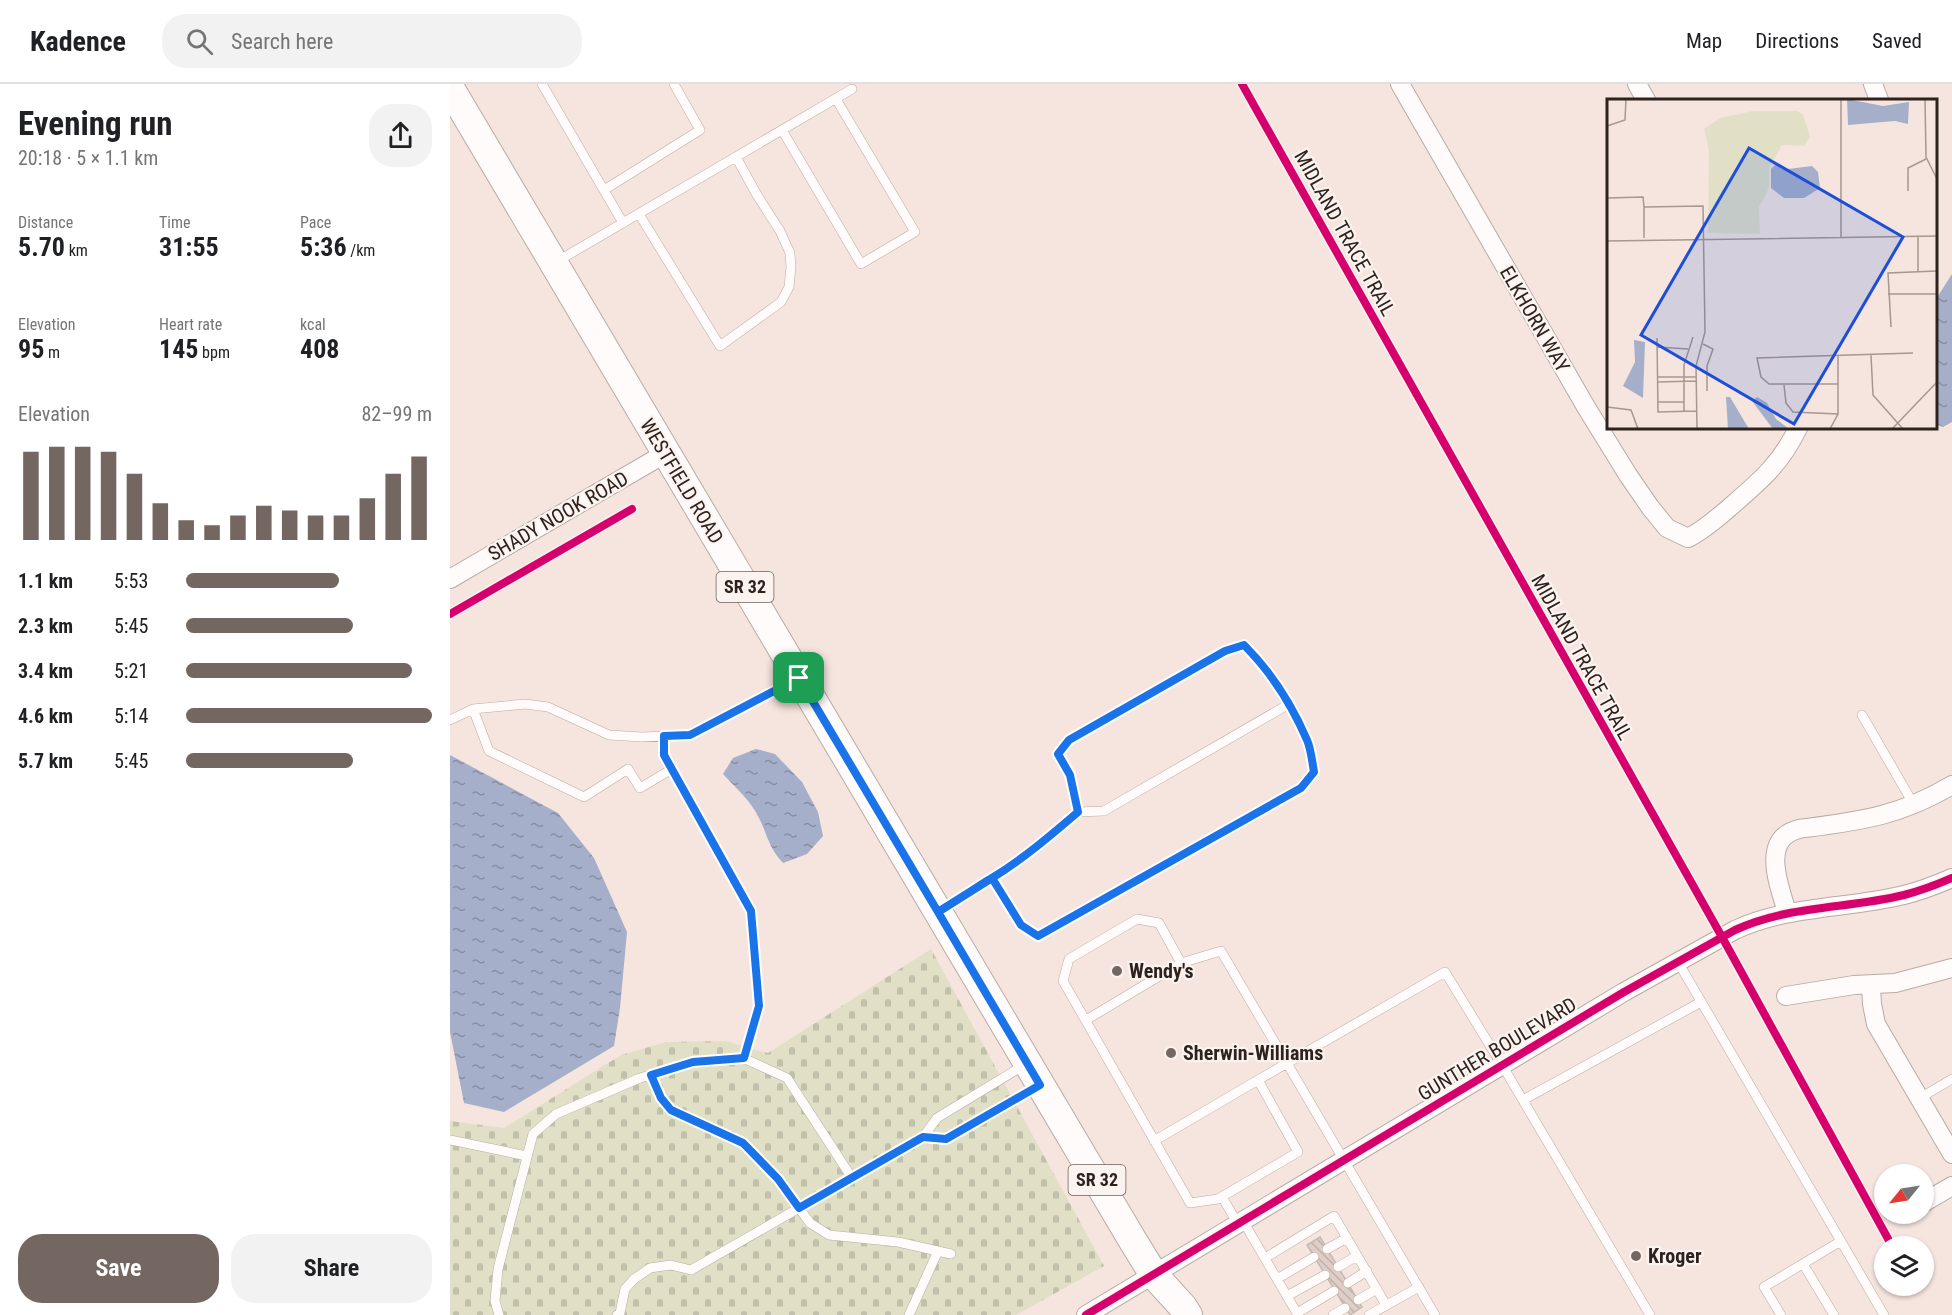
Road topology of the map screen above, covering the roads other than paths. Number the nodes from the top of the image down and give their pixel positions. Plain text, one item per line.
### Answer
1 (542, 84) edge
2 (674, 84) edge
3 (1400, 84) edge
4 (1636, 84) edge
5 (1873, 84) edge
6 (450, 88) edge
7 (852, 89) dead end
8 (836, 99) junction
9 (1645, 99) edge
10 (1879, 99) edge
11 (782, 130) junction
12 (736, 157) junction
13 (604, 190) junction
14 (639, 214) junction
15 (623, 223) junction
16 (554, 263) junction
17 (1798, 429) edge
18 (666, 453) junction
19 (450, 579) edge
20 (799, 678) junction
21 (1289, 704) junction
22 (473, 709) junction
23 (1862, 715) dead end
24 (450, 720) edge
25 (664, 736) junction
26 (672, 768) junction
27 (1952, 785) edge
28 (1914, 805) junction
29 (1078, 812) junction
30 (992, 878) junction
31 (1952, 878) edge
32 (938, 912) junction
33 (1787, 912) junction
34 (1678, 962) junction
35 (1181, 963) junction
36 (1952, 968) edge
37 (1871, 986) junction
38 (1786, 996) dead end
39 (1701, 1002) junction
40 (1086, 1020) junction
41 (744, 1058) junction
42 (1287, 1064) junction
43 (1502, 1065) junction
44 (1034, 1074) junction
45 (651, 1075) junction
46 (1952, 1079) edge
47 (1258, 1080) junction
48 (1920, 1098) junction
49 (1523, 1100) junction
50 (923, 1137) junction
51 (450, 1140) edge
52 (1154, 1141) junction
53 (1952, 1154) edge
54 (527, 1156) junction
55 (1344, 1160) junction
56 (852, 1178) junction
57 (1952, 1186) edge
58 (1222, 1197) junction
59 (1934, 1197) edge
60 (799, 1208) junction
61 (1240, 1223) junction
62 (1347, 1238) junction
63 (1841, 1241) junction
64 (1327, 1249) dead end
65 (939, 1251) junction
66 (951, 1254) dead end
67 (1357, 1256) junction
68 (1314, 1257) dead end
69 (1265, 1258) junction
70 (1803, 1264) junction
71 (1338, 1267) dead end
72 (1367, 1271) junction
73 (1154, 1275) junction
74 (1324, 1275) dead end
75 (1277, 1279) junction
76 (1348, 1283) dead end
77 (1419, 1287) junction
78 (1377, 1289) junction
79 (1334, 1291) dead end
80 (1287, 1296) junction
81 (1358, 1300) dead end
82 (1386, 1305) junction
83 (1345, 1308) dead end
84 (1298, 1314) edge
85 (499, 1315) edge
86 (616, 1315) edge
87 (909, 1315) edge
88 (1086, 1315) edge
89 (1163, 1315) edge
90 (1188, 1315) edge
91 (1334, 1315) edge
92 (1369, 1315) edge
93 (1435, 1315) edge
94 (1650, 1315) edge
95 (1781, 1315) edge
96 (1834, 1315) edge
97 (1884, 1315) edge

1 - 13 lane
2 - 13 lane
3 - 17 street, ELKHORN WAY
4 - 9 street
5 - 10 street
6 - 16 main road, WESTFIELD ROAD / SR 32
7 - 8 lane
8 - 11 lane
8 - 11 lane
11 - 12 lane
12 - 14 lane
12 - 14 lane
13 - 15 lane
14 - 15 lane
15 - 16 lane
16 - 18 main road, WESTFIELD ROAD / SR 32
18 - 19 street, SHADY NOOK ROAD
18 - 20 main road, WESTFIELD ROAD / SR 32
20 - 25 lane
20 - 32 main road, WESTFIELD ROAD / SR 32
21 - 29 lane
21 - 29 lane
21 - 30 lane
22 - 24 lane
22 - 25 lane
22 - 26 lane
23 - 28 lane
25 - 26 lane
26 - 41 lane
27 - 28 street
28 - 33 street
29 - 30 lane
30 - 32 lane
31 - 33 street, GUNTHER BOULEVARD
32 - 44 main road, WESTFIELD ROAD / SR 32
33 - 34 street, GUNTHER BOULEVARD
34 - 39 lane
34 - 43 street, GUNTHER BOULEVARD
35 - 40 lane
35 - 40 lane
35 - 42 lane
36 - 37 street
37 - 38 street
37 - 48 street
39 - 49 lane
39 - 63 lane
40 - 52 lane
41 - 45 lane
41 - 56 lane
42 - 43 lane
42 - 47 lane
42 - 55 lane
43 - 49 lane
43 - 55 street, GUNTHER BOULEVARD
44 - 50 lane
44 - 50 lane
44 - 73 main road, WESTFIELD ROAD / SR 32
45 - 54 lane
45 - 60 lane
46 - 48 lane
47 - 52 lane
47 - 58 lane
48 - 53 street
49 - 94 lane
50 - 56 lane
51 - 54 lane
52 - 58 lane
54 - 85 lane
55 - 61 street, GUNTHER BOULEVARD
55 - 77 lane
56 - 60 lane
57 - 59 street
58 - 61 lane
60 - 65 lane
60 - 86 lane
61 - 69 lane
61 - 73 street, GUNTHER BOULEVARD
62 - 64 lane
62 - 67 lane
62 - 69 lane
63 - 70 lane
63 - 97 lane
65 - 66 lane
65 - 87 lane
67 - 71 lane
67 - 72 lane
68 - 75 lane
69 - 75 lane
70 - 95 lane
70 - 96 lane
72 - 76 lane
72 - 78 lane
73 - 88 street, GUNTHER BOULEVARD
73 - 89 main road, WESTFIELD ROAD / SR 32
73 - 90 main road, WESTFIELD ROAD / SR 32
74 - 80 lane
75 - 80 lane
77 - 82 lane
77 - 93 lane
78 - 81 lane
78 - 82 lane
79 - 84 lane
80 - 84 lane
82 - 92 lane
83 - 91 lane

